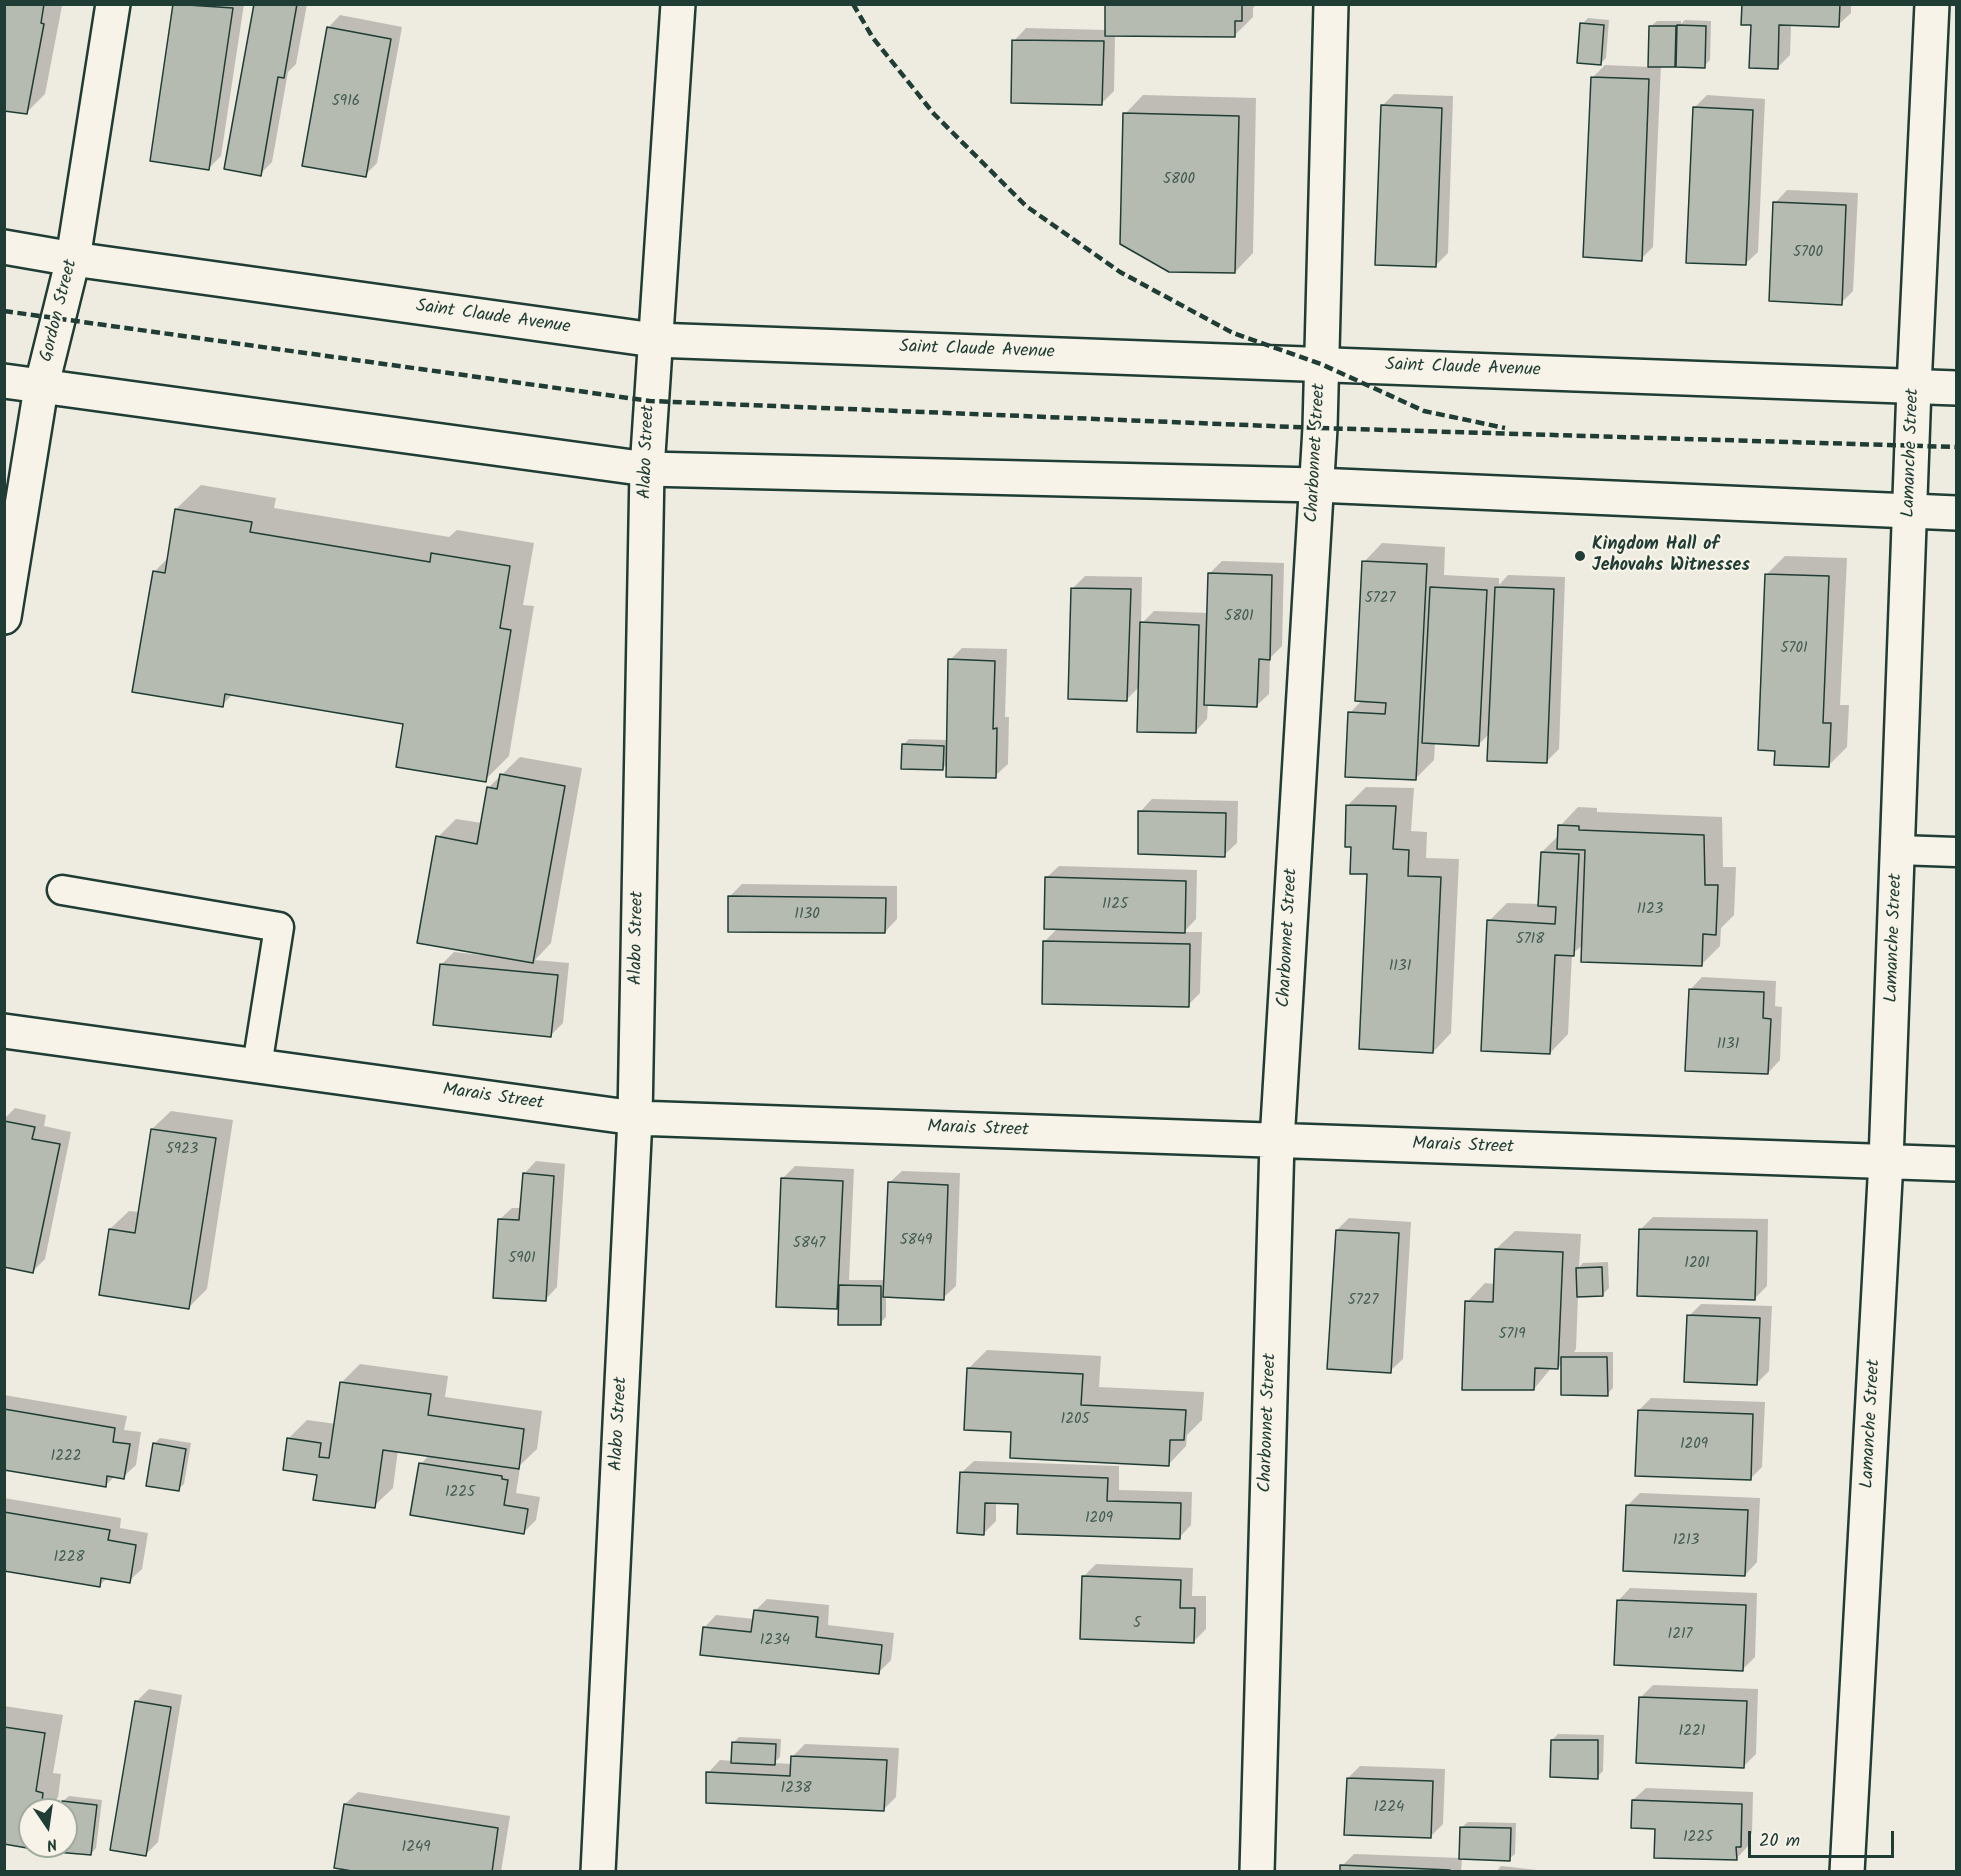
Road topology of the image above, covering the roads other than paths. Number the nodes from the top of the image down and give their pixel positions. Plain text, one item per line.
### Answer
1 (112, 4) edge
2 (678, 4) edge
3 (1331, 4) edge
4 (1932, 4) edge
5 (4, 247) edge
6 (74, 260) junction
7 (654, 340) junction
8 (1321, 363) junction
9 (4, 381) edge
10 (1914, 387) junction
11 (41, 388) junction
12 (1956, 388) edge
13 (646, 469) junction
14 (1316, 485) junction
15 (1910, 512) junction
16 (1956, 513) edge
17 (4, 617) edge
18 (1898, 850) junction
19 (1956, 852) edge
20 (62, 890) dead end
21 (4, 1030) edge
22 (258, 1066) junction
23 (635, 1118) junction
24 (1277, 1141) junction
25 (1886, 1161) junction
26 (1956, 1164) edge
27 (598, 1872) edge
28 (1257, 1872) edge
29 (1847, 1872) edge

1 - 6 street, Gordon Street
2 - 7 street, Alabo Street
3 - 8 street, Charbonnet Street
4 - 10 street, Lamanche Street
5 - 6 street, Saint Claude Avenue
6 - 7 street, Saint Claude Avenue
6 - 11 street, Gordon Street
7 - 8 street, Saint Claude Avenue
7 - 13 street, Alabo Street
8 - 10 street, Saint Claude Avenue
8 - 14 street, Charbonnet Street
9 - 11 street
10 - 12 street, Saint Claude Avenue
10 - 15 street, Lamanche Street
11 - 13 street
11 - 17 street, Gordon Street
13 - 14 street
13 - 23 street, Alabo Street
14 - 15 street
14 - 24 street, Charbonnet Street
15 - 16 street
15 - 18 street, Lamanche Street
18 - 19 lane
18 - 25 street, Lamanche Street
20 - 22 lane
21 - 22 street, Marais Street
22 - 23 street, Marais Street
23 - 24 street, Marais Street
23 - 27 street, Alabo Street
24 - 25 street, Marais Street
24 - 28 street, Charbonnet Street
25 - 26 street, Marais Street
25 - 29 street, Lamanche Street

